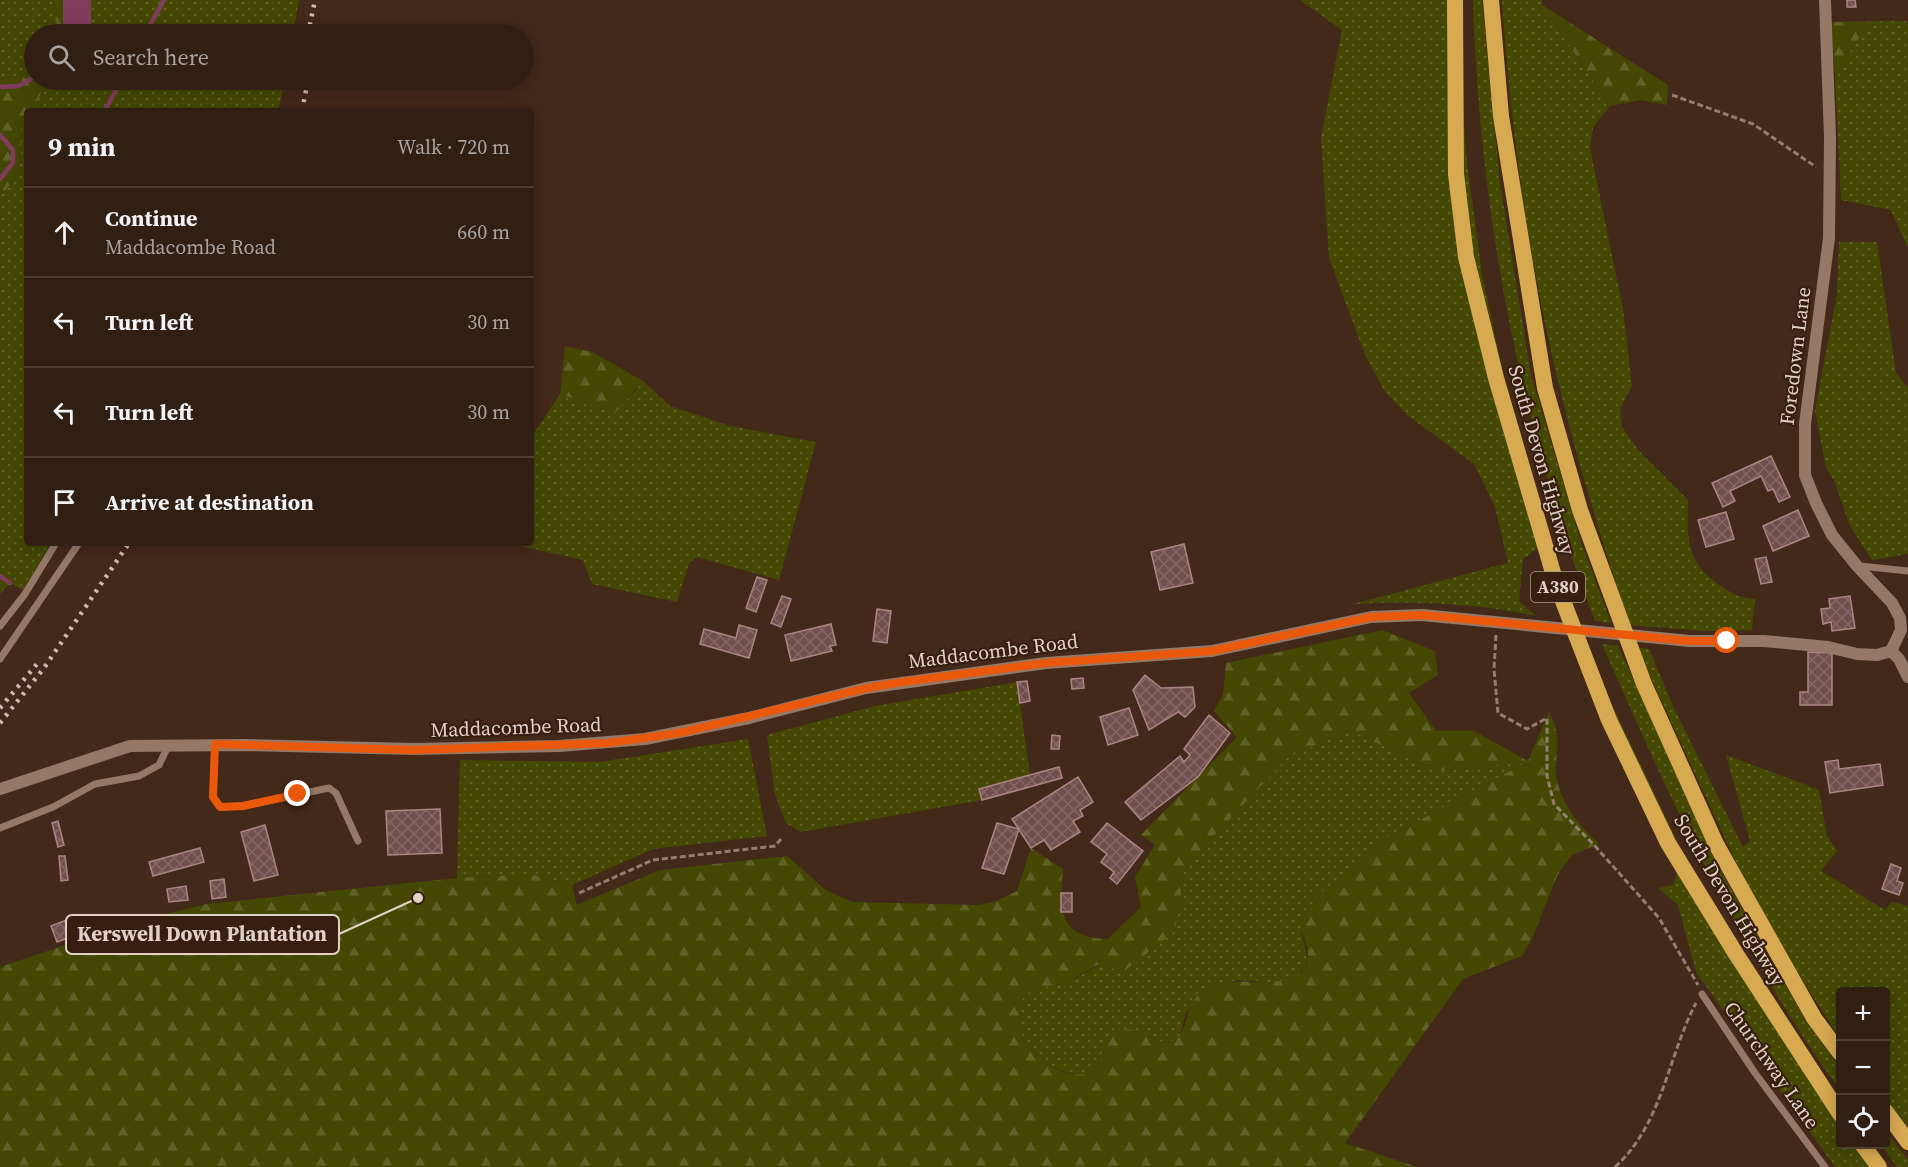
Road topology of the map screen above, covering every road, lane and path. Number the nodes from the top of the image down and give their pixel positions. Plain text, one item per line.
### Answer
1 (1455, 0) edge
2 (1491, 0) edge
3 (1825, 0) edge
4 (1672, 95) dead end
5 (1829, 179) junction
6 (54, 546) edge
7 (78, 546) edge
8 (1857, 566) junction
9 (1908, 571) edge
10 (1497, 622) junction
11 (0, 626) edge
12 (1891, 651) junction
13 (0, 659) edge
14 (1908, 677) edge
15 (169, 744) junction
16 (215, 744) junction
17 (0, 789) edge
18 (0, 828) edge
19 (782, 838) dead end
20 (357, 842) dead end
21 (579, 893) dead end
22 (1702, 994) junction
23 (1836, 1048) edge
24 (1836, 1108) edge
25 (1890, 1117) edge
26 (1908, 1142) edge
27 (1866, 1149) edge
28 (1615, 1167) edge
29 (1825, 1167) edge
30 (1879, 1167) edge

1 - 24 highway, South Devon Highway / A380
2 - 23 highway, South Devon Highway / A380
3 - 5 street, Foredown Lane
4 - 5 path
5 - 8 street, Foredown Lane
6 - 11 lane
7 - 13 lane
8 - 9 lane
8 - 12 street, Foredown Lane
10 - 12 street, Maddacombe Road
10 - 16 street, Maddacombe Road
10 - 22 path
12 - 14 street
15 - 16 street, Maddacombe Road
15 - 17 street, Maddacombe Road
15 - 18 lane
16 - 20 lane
19 - 21 path
22 - 28 path, Churchway Lane
22 - 29 lane, Churchway Lane
25 - 26 highway
27 - 30 highway

